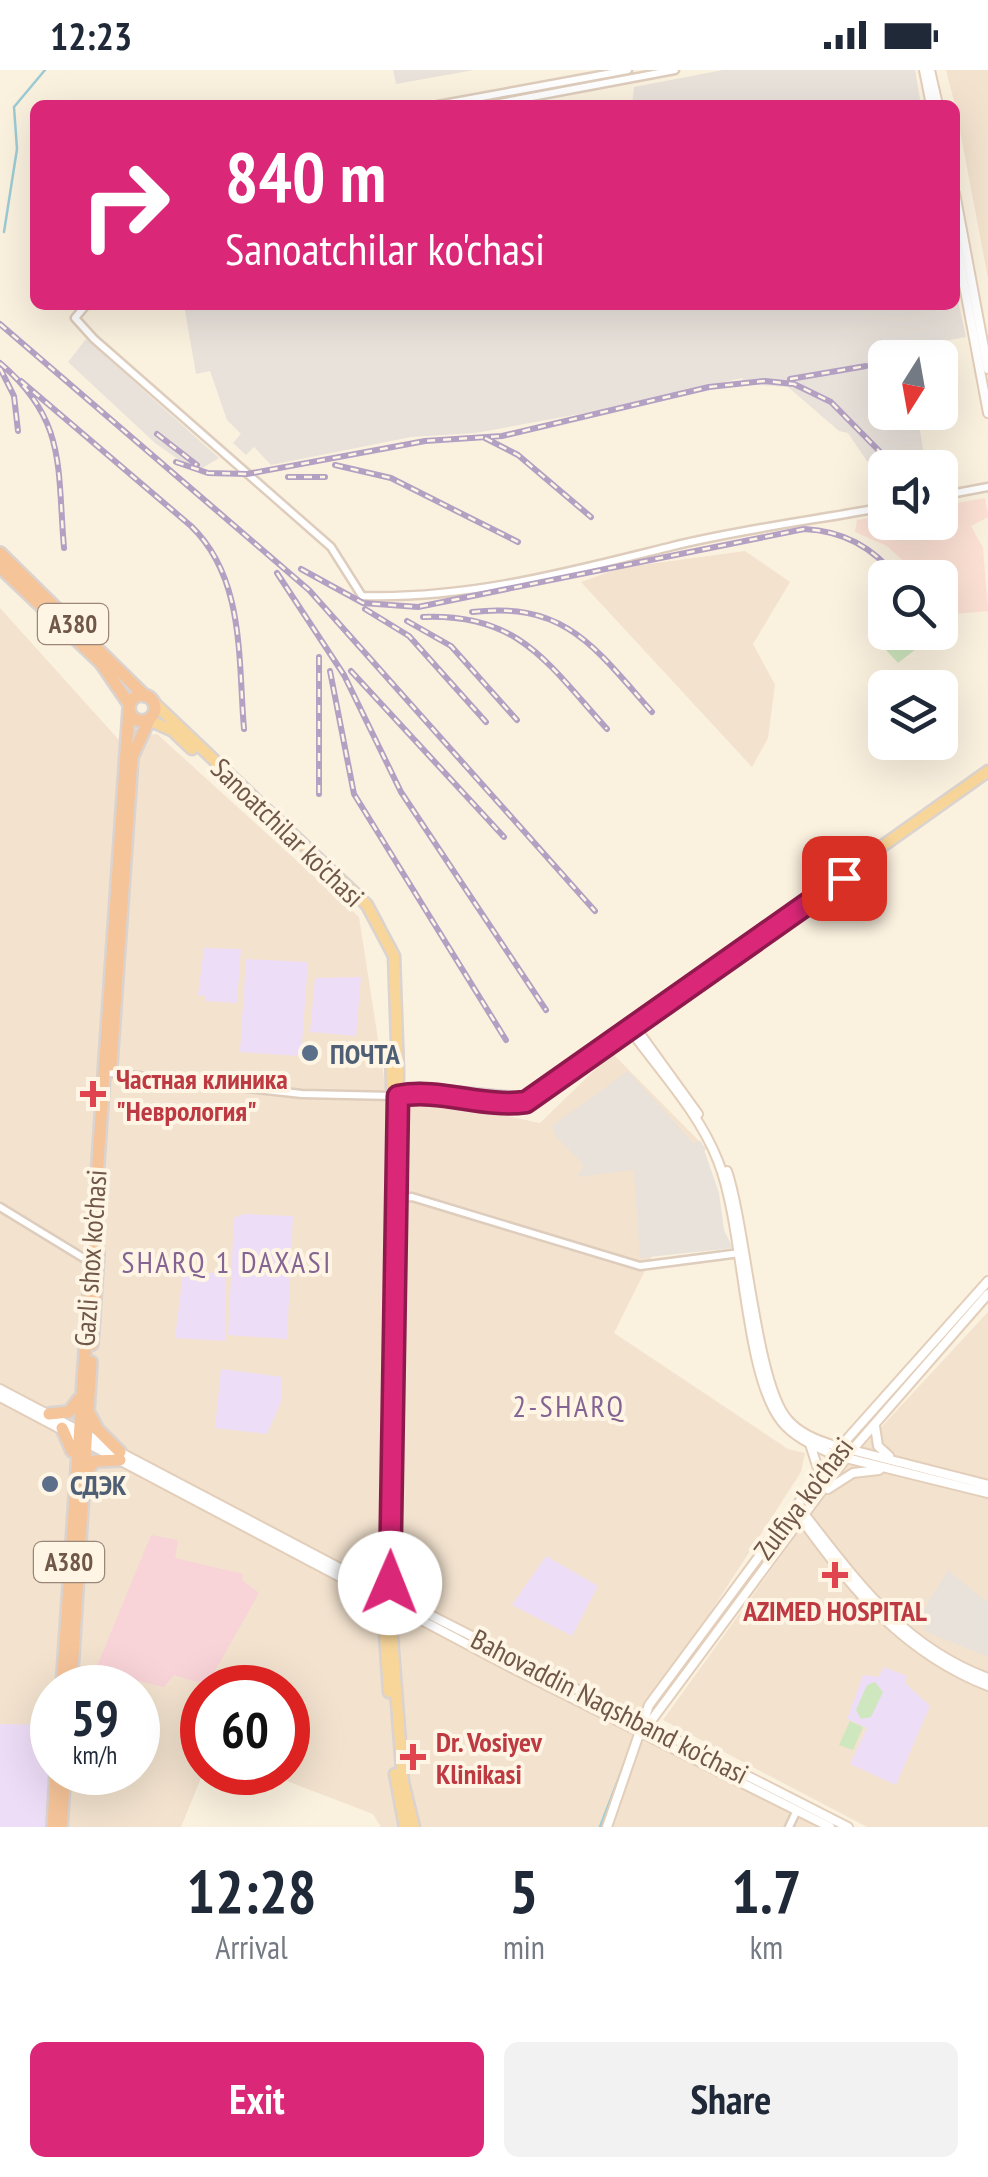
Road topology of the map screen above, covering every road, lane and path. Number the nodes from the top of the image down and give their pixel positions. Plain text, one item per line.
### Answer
1 (628, 70) edge
2 (676, 70) edge
3 (927, 70) edge
4 (465, 100) edge
5 (516, 100) edge
6 (933, 100) edge
7 (960, 220) edge
8 (960, 264) edge
9 (82, 310) edge
10 (988, 368) edge
11 (988, 413) edge
12 (988, 488) edge
13 (958, 493) edge
14 (868, 509) edge
15 (0, 553) edge
16 (0, 567) edge
17 (149, 699) junction
18 (129, 706) junction
19 (149, 720) junction
20 (168, 723) junction
21 (138, 739) junction
22 (988, 773) edge
23 (632, 1027) junction
24 (111, 1073) junction
25 (402, 1086) junction
26 (392, 1198) junction
27 (0, 1207) edge
28 (743, 1252) junction
29 (90, 1262) junction
30 (988, 1281) edge
31 (988, 1294) edge
32 (0, 1390) edge
33 (80, 1396) junction
34 (0, 1397) edge
35 (88, 1408) junction
36 (50, 1414) junction
37 (876, 1422) junction
38 (62, 1428) junction
39 (82, 1435) junction
40 (810, 1444) junction
41 (852, 1450) junction
42 (837, 1451) junction
43 (120, 1456) junction
44 (846, 1459) junction
45 (76, 1462) junction
46 (895, 1466) junction
47 (819, 1474) junction
48 (84, 1476) junction
49 (988, 1485) edge
50 (975, 1486) junction
51 (988, 1493) edge
52 (821, 1494) junction
53 (803, 1518) junction
54 (387, 1546) junction
55 (349, 1578) junction
56 (387, 1598) junction
57 (877, 1611) junction
58 (414, 1617) junction
59 (388, 1632) junction
60 (63, 1665) edge
61 (72, 1665) edge
62 (988, 1678) edge
63 (988, 1686) edge
64 (646, 1710) junction
65 (659, 1712) junction
66 (634, 1719) junction
67 (644, 1727) junction
68 (669, 1738) junction
69 (54, 1795) edge
70 (63, 1795) edge
71 (800, 1808) junction
72 (52, 1827) edge
73 (61, 1827) edge
74 (405, 1827) edge
75 (414, 1827) edge
76 (607, 1827) edge
77 (789, 1827) edge
78 (830, 1827) edge
79 (848, 1827) edge

1 - 4 street
2 - 5 street
3 - 6 main road
7 - 10 main road
8 - 11 main road
9 - 14 street
12 - 13 street
15 - 17 highway, A380
16 - 18 highway, A380
17 - 18 highway
17 - 19 highway, Gazli shox ko'chasi
17 - 20 main road, Sanoatchilar ko'chasi
18 - 19 highway
18 - 29 highway, Gazli shox ko'chasi / A380
19 - 20 main road
19 - 21 highway, Gazli shox ko'chasi / A380
20 - 21 highway
20 - 25 main road, Sanoatchilar ko'chasi
21 - 24 highway, Gazli shox ko'chasi / A380
22 - 23 main road
23 - 25 main road
23 - 28 main road
24 - 25 street
24 - 35 highway, Gazli shox ko'chasi / A380
25 - 26 main road, Sanoatchilar ko'chasi
26 - 28 street
26 - 54 main road
26 - 56 main road
27 - 29 street
28 - 40 main road
28 - 42 main road
29 - 33 highway, Gazli shox ko'chasi / A380
30 - 42 main road, Zulfiya ko'chasi
31 - 37 main road, Zulfiya ko'chasi
32 - 36 main road, Bahovaddin Naqshband ko'chasi
33 - 36 highway
33 - 39 highway, Gazli shox ko'chasi / A380
34 - 38 main road, Bahovaddin Naqshband ko'chasi
35 - 39 highway, Gazli shox ko'chasi / A380
35 - 43 highway
36 - 39 main road, Bahovaddin Naqshband ko'chasi
37 - 41 main road, Zulfiya ko'chasi
37 - 46 main road
38 - 39 main road, Bahovaddin Naqshband ko'chasi
38 - 45 highway
39 - 43 main road, Bahovaddin Naqshband ko'chasi
39 - 45 highway, Gazli shox ko'chasi / A380
39 - 48 highway, Gazli shox ko'chasi / A380
40 - 42 main road
40 - 47 main road
41 - 42 main road
41 - 44 main road, Zulfiya ko'chasi
41 - 46 main road
42 - 44 main road
42 - 47 main road, Zulfiya ko'chasi
43 - 48 highway
43 - 55 main road, Bahovaddin Naqshband ko'chasi
44 - 46 main road
44 - 52 main road, Zulfiya ko'chasi
45 - 60 highway, Gazli shox ko'chasi / A380
46 - 50 main road
46 - 52 main road
47 - 64 main road, Zulfiya ko'chasi
48 - 61 highway, Gazli shox ko'chasi / A380
49 - 50 main road
50 - 51 main road
52 - 53 main road, Zulfiya ko'chasi
53 - 57 main road
53 - 65 main road, Zulfiya ko'chasi
54 - 55 main road
54 - 56 main road
55 - 56 main road, Bahovaddin Naqshband ko'chasi
55 - 59 main road
56 - 58 main road, Bahovaddin Naqshband ko'chasi
56 - 59 main road
56 - 66 main road, Bahovaddin Naqshband ko'chasi
57 - 62 main road
57 - 63 main road
58 - 59 main road
58 - 67 main road, Bahovaddin Naqshband ko'chasi
59 - 74 main road
59 - 75 main road
64 - 66 main road
64 - 67 main road, Zulfiya ko'chasi
65 - 67 main road, Zulfiya ko'chasi
65 - 68 main road
66 - 67 main road, Bahovaddin Naqshband ko'chasi
67 - 68 main road, Bahovaddin Naqshband ko'chasi
67 - 71 main road, Bahovaddin Naqshband ko'chasi
67 - 76 main road
68 - 71 main road, Bahovaddin Naqshband ko'chasi
69 - 72 highway
70 - 73 highway
71 - 77 street
71 - 78 main road, Bahovaddin Naqshband ko'chasi
71 - 79 main road, Bahovaddin Naqshband ko'chasi

